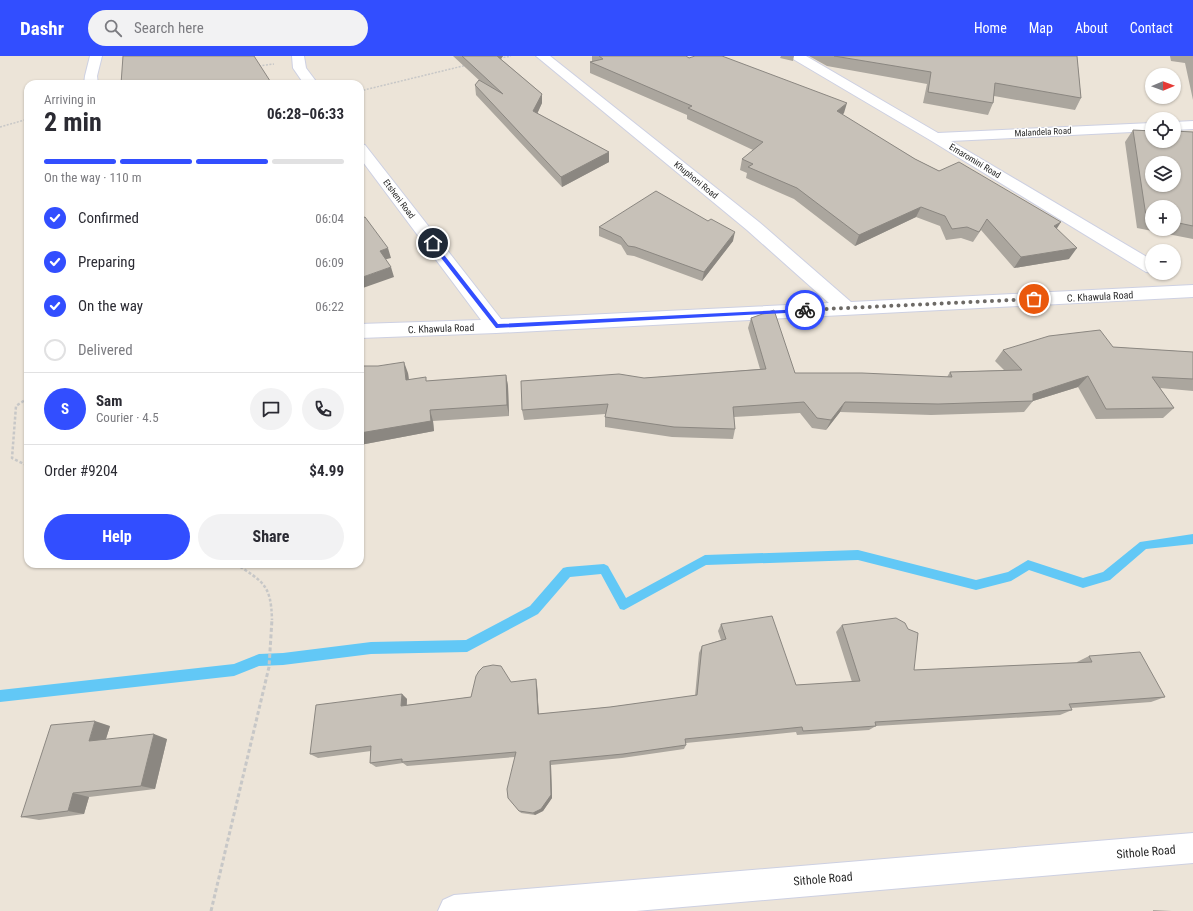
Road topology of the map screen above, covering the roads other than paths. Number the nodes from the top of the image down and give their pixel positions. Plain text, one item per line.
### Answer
1 (96, 56) edge
2 (542, 56) edge
3 (796, 56) edge
4 (298, 58) edge
5 (91, 80) edge
6 (308, 80) edge
7 (1193, 125) edge
8 (1181, 126) edge
9 (1145, 127) edge
10 (935, 137) junction
11 (364, 153) edge
12 (1145, 264) edge
13 (1172, 280) edge
14 (1191, 291) edge
15 (846, 308) junction
16 (496, 326) junction
17 (364, 331) edge
18 (1193, 848) edge
19 (454, 911) edge

1 - 5 street
2 - 15 street, Khuphoni Road
3 - 10 street, Emaromini Road
4 - 6 street
7 - 8 street
9 - 10 street, Malandela Road
10 - 12 street, Emaromini Road
11 - 16 street, Etsheni Road
13 - 14 street
14 - 15 street, C. Khawula Road
15 - 16 street, C. Khawula Road
16 - 17 street, C. Khawula Road
18 - 19 street, Sithole Road

